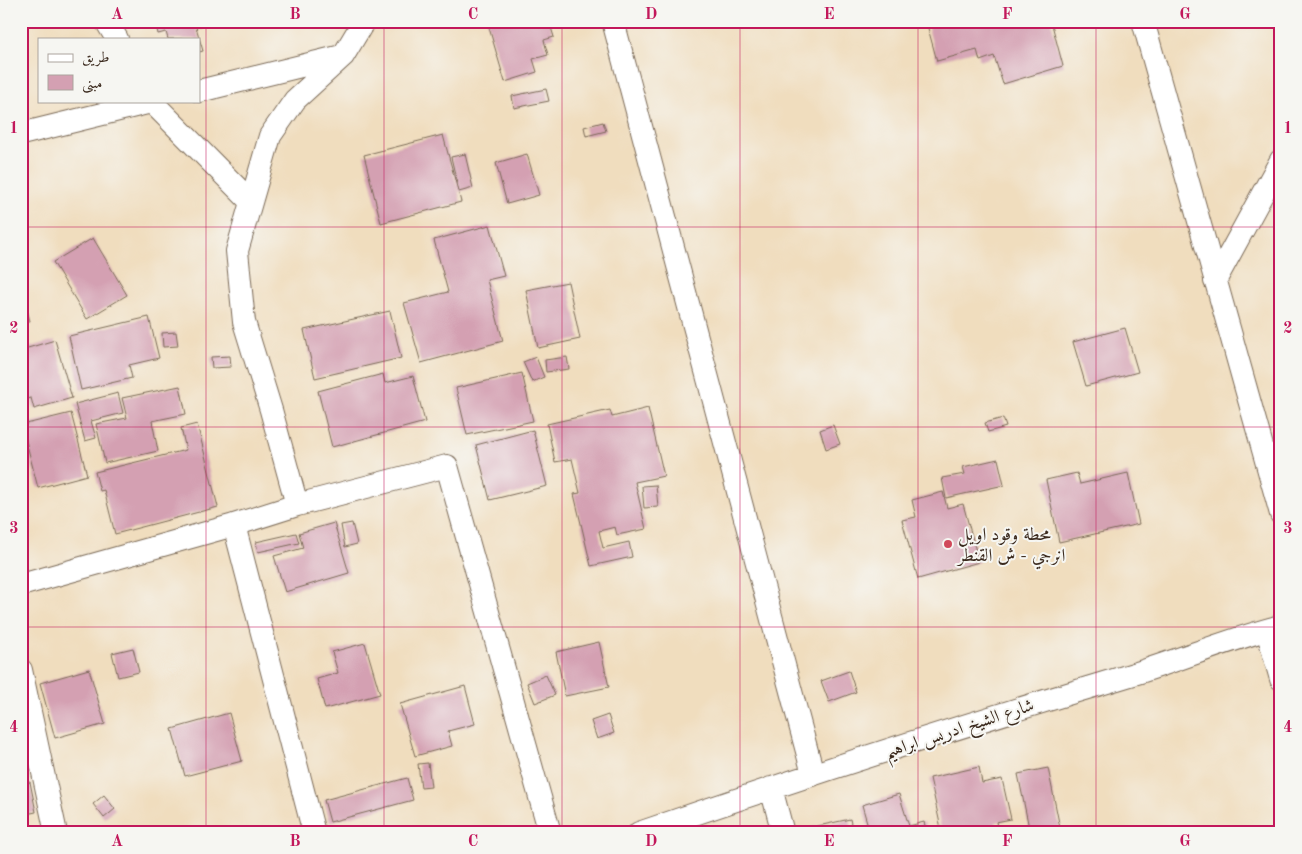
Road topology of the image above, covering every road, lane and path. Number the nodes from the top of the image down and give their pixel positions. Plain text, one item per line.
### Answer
1 (106, 21) edge
2 (364, 21) edge
3 (613, 21) edge
4 (1143, 21) edge
5 (116, 38) edge
6 (343, 56) junction
7 (200, 91) edge
8 (153, 102) edge
9 (21, 134) edge
10 (1281, 160) edge
11 (251, 202) junction
12 (1215, 281) junction
13 (297, 505) junction
14 (1281, 514) edge
15 (234, 525) junction
16 (21, 586) edge
17 (1274, 628) edge
18 (21, 670) edge
19 (1281, 679) edge
20 (813, 774) junction
21 (771, 788) junction
22 (56, 833) edge
23 (314, 833) edge
24 (550, 833) edge
25 (639, 833) edge
26 (783, 833) edge

1 - 5 street
2 - 6 street
3 - 20 street
4 - 12 street
6 - 7 street
6 - 11 street
8 - 9 street
8 - 11 street
10 - 12 street
11 - 13 street
12 - 14 street
13 - 15 street
13 - 24 street
15 - 16 street
15 - 23 street
17 - 19 street
17 - 20 street, شارع الشيخ ادريس ابراهيم
18 - 22 street
20 - 21 street, شارع الشيخ ادريس ابراهيم
21 - 25 street, شارع الشيخ ادريس ابراهيم
21 - 26 street

